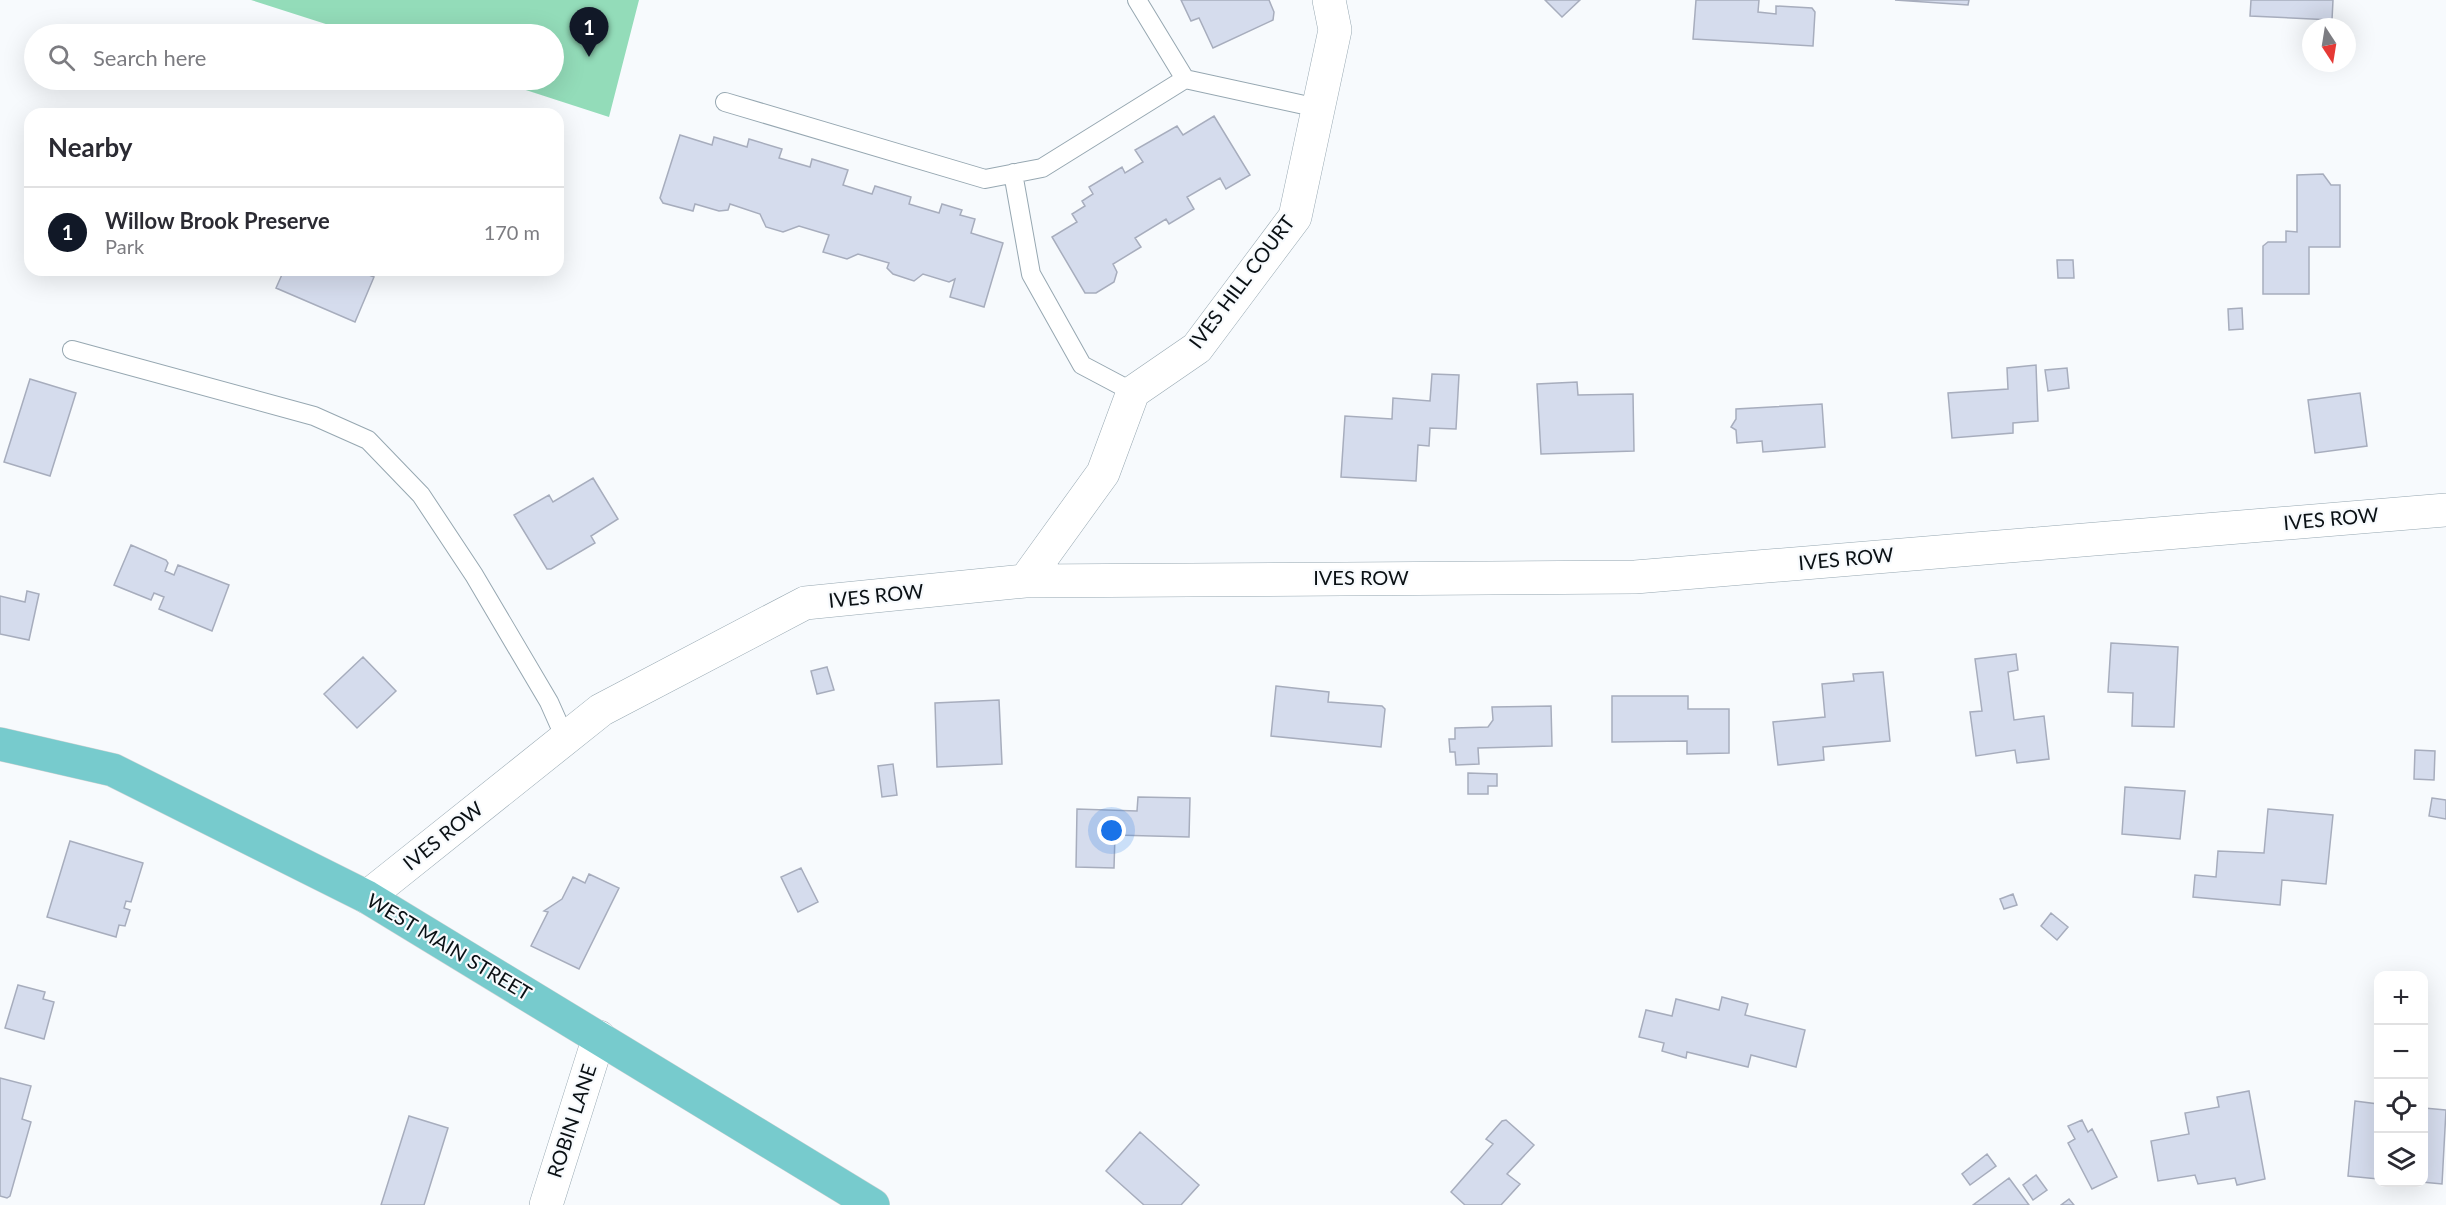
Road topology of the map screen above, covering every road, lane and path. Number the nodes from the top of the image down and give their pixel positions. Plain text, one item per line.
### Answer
1 (1137, 0) edge
2 (1329, 0) edge
3 (1185, 79) junction
4 (725, 102) dead end
5 (1318, 108) junction
6 (1013, 173) junction
7 (72, 350) dead end
8 (1133, 392) junction
9 (2446, 510) edge
10 (1026, 580) junction
11 (565, 738) junction
12 (0, 744) edge
13 (367, 897) junction
14 (599, 1037) junction
15 (546, 1205) edge
16 (873, 1205) edge

1 - 3 lane
2 - 5 street, IVES HILL COURT
3 - 5 lane
3 - 6 lane
4 - 6 lane
5 - 8 street, IVES HILL COURT
6 - 8 lane
7 - 11 lane
8 - 10 street
9 - 10 street, IVES ROW
10 - 11 street, IVES ROW
11 - 13 street, IVES ROW
12 - 13 main road, WEST MAIN STREET
13 - 14 main road, WEST MAIN STREET
14 - 15 street, ROBIN LANE
14 - 16 main road, WEST MAIN STREET

